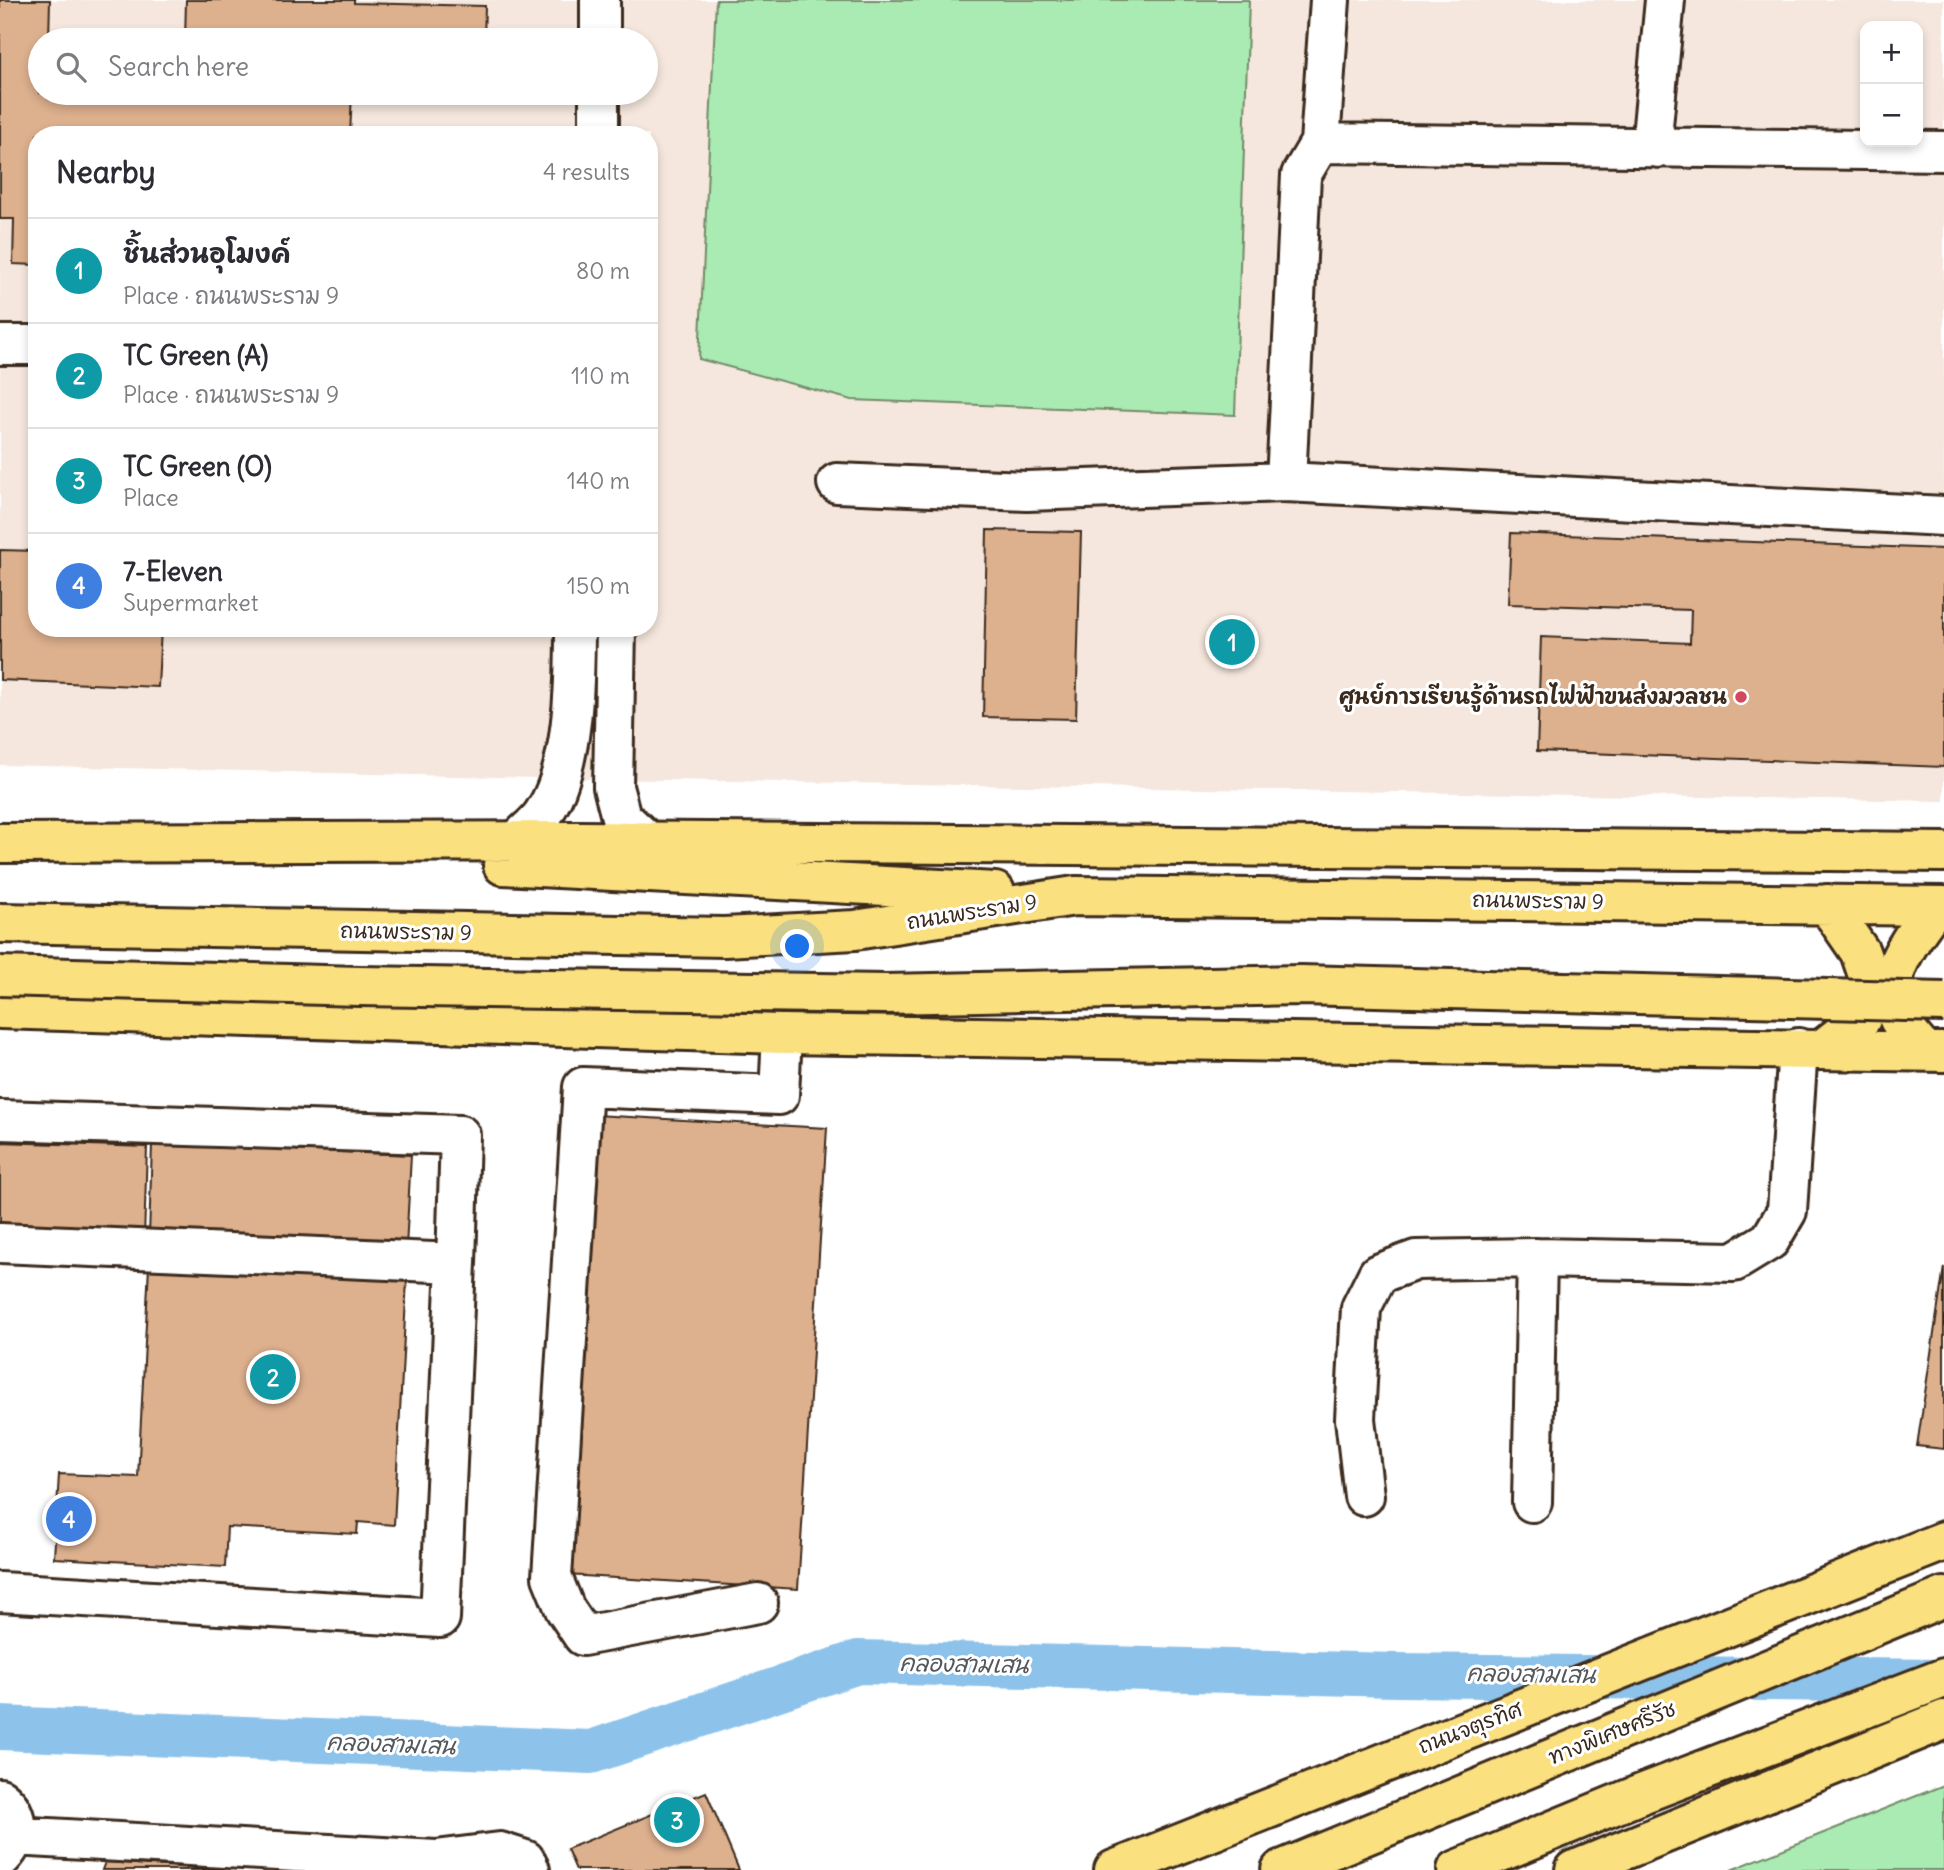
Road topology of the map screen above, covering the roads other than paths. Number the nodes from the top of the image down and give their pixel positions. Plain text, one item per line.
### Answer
1 (600, 0) edge
2 (1330, 0) edge
3 (1665, 0) edge
4 (600, 28) edge
5 (599, 105) edge
6 (599, 126) edge
7 (1320, 143) junction
8 (1658, 148) junction
9 (1944, 151) edge
10 (0, 345) edge
11 (28, 345) edge
12 (1286, 482) junction
13 (837, 483) dead end
14 (1944, 516) edge
15 (575, 637) edge
16 (616, 637) edge
17 (517, 841) junction
18 (647, 841) junction
19 (0, 843) edge
20 (124, 844) junction
21 (1944, 852) edge
22 (1075, 896) junction
23 (1826, 904) junction
24 (1940, 906) edge
25 (0, 923) edge
26 (0, 976) edge
27 (1944, 1002) edge
28 (0, 1009) edge
29 (782, 1034) junction
30 (1811, 1048) junction
31 (1934, 1052) edge
32 (0, 1121) edge
33 (0, 1243) edge
34 (1537, 1258) junction
35 (456, 1264) junction
36 (1364, 1496) dead end
37 (1532, 1502) dead end
38 (1944, 1541) edge
39 (0, 1592) edge
40 (1944, 1597) edge
41 (758, 1604) dead end
42 (1944, 1678) edge
43 (1944, 1720) edge
44 (0, 1798) edge
45 (7, 1847) edge
46 (530, 1870) edge
47 (1114, 1870) edge
48 (1281, 1870) edge
49 (1457, 1870) edge
50 (1575, 1870) edge

1 - 4 lane
2 - 7 lane
3 - 8 lane
5 - 6 lane
7 - 8 lane
7 - 12 lane
8 - 9 lane
10 - 11 lane
12 - 13 lane
12 - 14 lane
15 - 17 lane
16 - 18 lane
17 - 18 main road
17 - 20 main road
18 - 21 main road
19 - 20 main road
20 - 22 main road
22 - 23 main road, ถนนพระราม 9
22 - 25 main road, ถนนพระราม 9
23 - 24 main road, ถนนพระราม 9
23 - 30 main road
24 - 31 main road
26 - 27 main road, bridge
28 - 29 main road
29 - 30 main road
29 - 41 lane
30 - 31 main road
30 - 34 lane
32 - 35 lane
33 - 35 lane
34 - 36 lane
34 - 37 lane
35 - 39 lane
38 - 47 main road, ถนนจตุรทิศ
40 - 48 main road, ทางพิเศษศรีรัช
42 - 49 main road
43 - 50 main road
44 - 45 lane
45 - 46 lane

